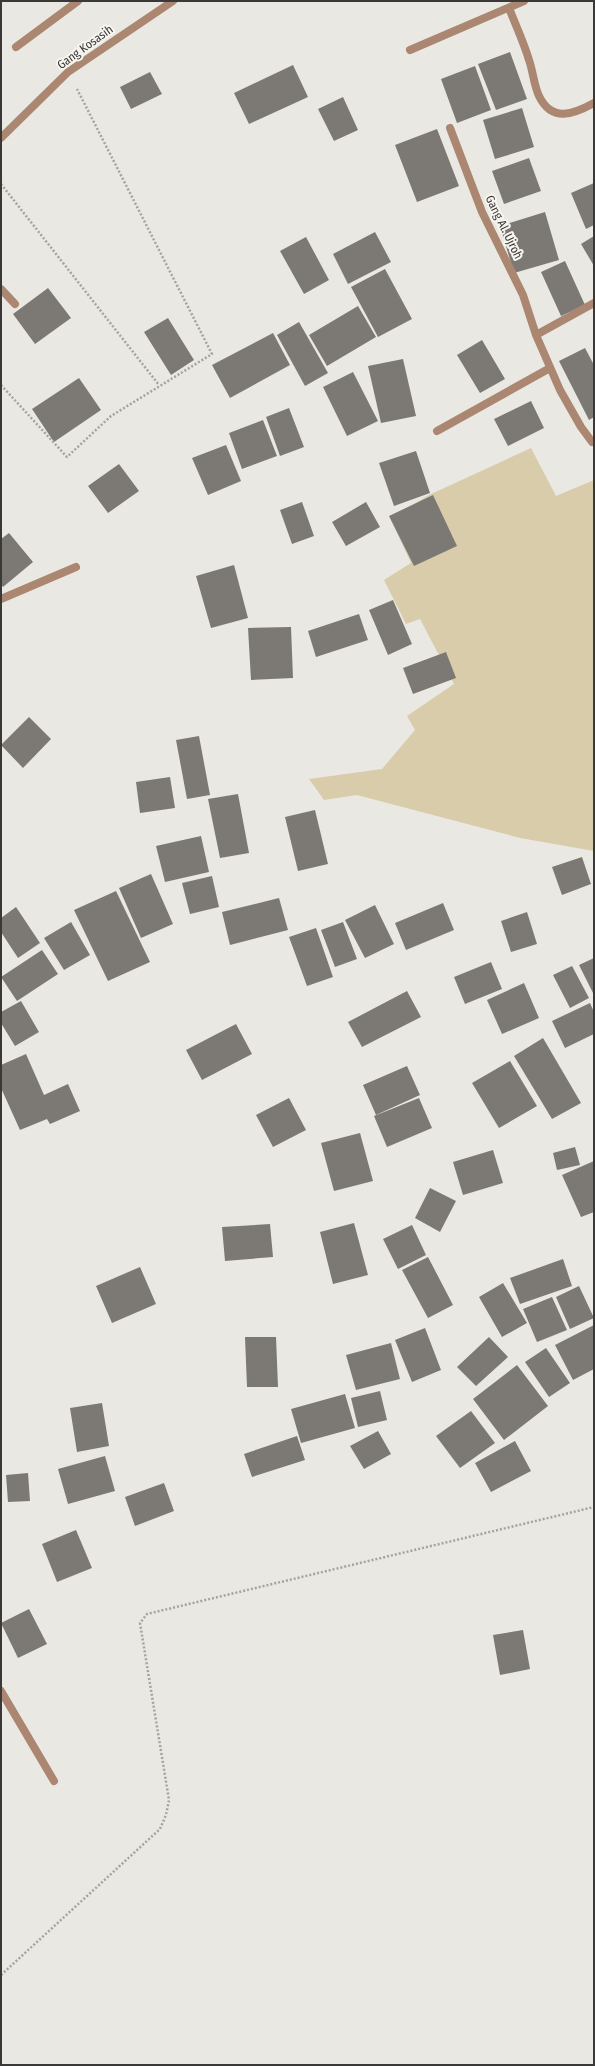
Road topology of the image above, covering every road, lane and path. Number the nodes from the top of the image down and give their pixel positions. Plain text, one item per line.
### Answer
1 (78, 1) edge
2 (524, 1) edge
3 (170, 2) edge
4 (509, 8) junction
5 (16, 48) dead end
6 (410, 50) dead end
7 (68, 72) junction
8 (594, 103) edge
9 (450, 128) dead end
10 (1, 138) edge
11 (1, 184) edge
12 (1, 289) edge
13 (594, 303) edge
14 (15, 304) dead end
15 (536, 335) junction
16 (550, 368) junction
17 (1, 385) edge
18 (159, 386) junction
19 (437, 431) dead end
20 (592, 442) dead end
21 (76, 566) dead end
22 (1, 598) edge
23 (594, 1507) edge
24 (1, 1691) edge
25 (54, 1781) dead end
26 (1, 1975) edge

1 - 5 street
2 - 4 street
3 - 7 street, Gang Kosasih
4 - 6 street
4 - 8 street
7 - 10 street, Gang Kosasih
7 - 18 path
9 - 15 street, Gang Al. Ujroh
11 - 18 path
12 - 14 street
13 - 15 street
15 - 16 street, Gang Al. Ujroh
16 - 19 street
16 - 20 street, Gang Al. Ujroh
17 - 18 path
21 - 22 street
23 - 26 path
24 - 25 street

